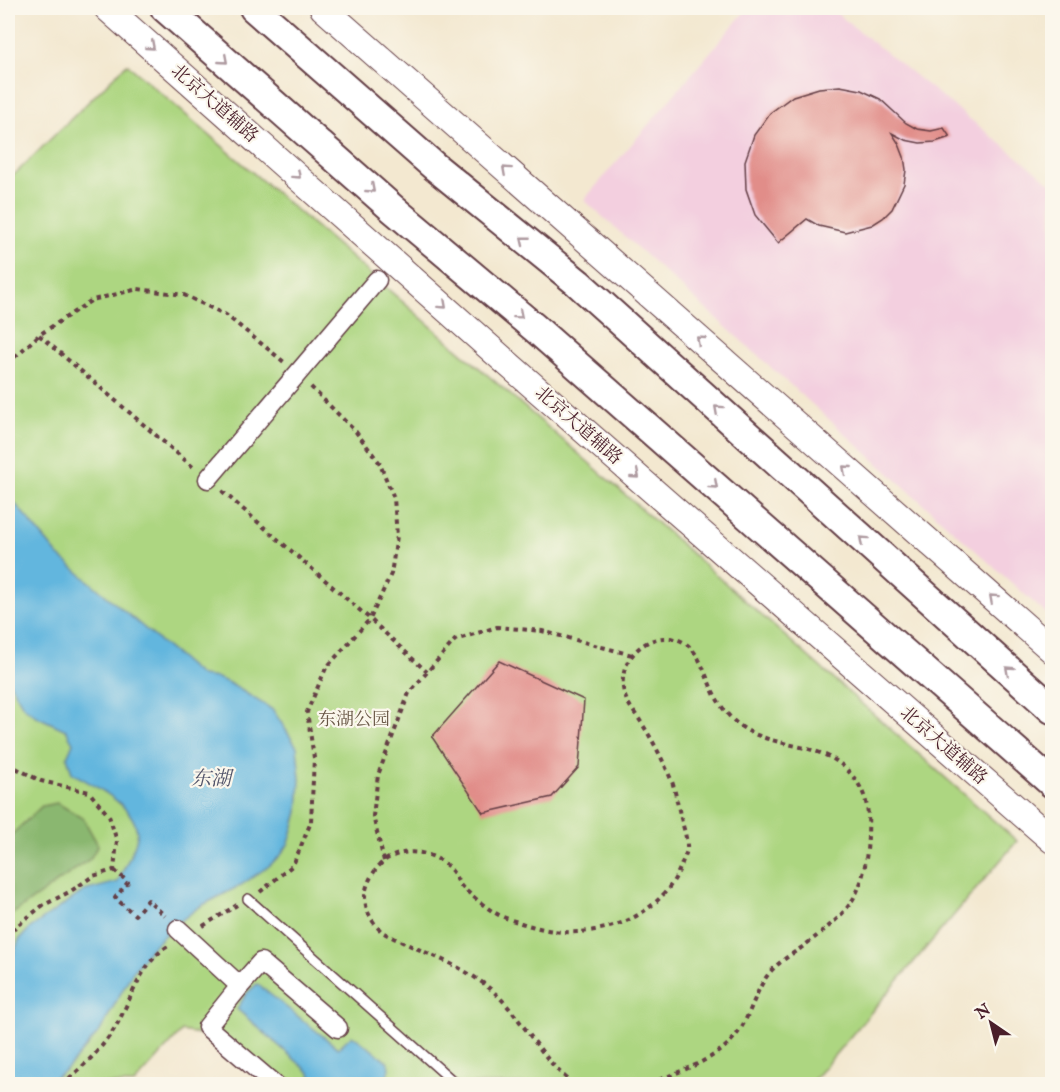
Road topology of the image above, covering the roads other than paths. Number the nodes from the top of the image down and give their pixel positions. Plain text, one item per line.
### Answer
1 (107, 8) edge
2 (165, 8) edge
3 (254, 8) edge
4 (323, 8) edge
5 (377, 280) dead end
6 (208, 479) dead end
7 (1053, 650) edge
8 (1053, 709) edge
9 (1053, 783) edge
10 (1053, 840) edge
11 (248, 899) road end
12 (182, 933) road end
13 (240, 986) junction
14 (338, 1028) dead end
15 (274, 1084) edge
16 (456, 1084) edge

1 -> 10 main road, 北京大道辅路
2 -> 9 main road
8 -> 3 main road
7 -> 4 main road
5 - 6 street
11 - 16 lane
12 - 13 street
13 - 14 street
13 - 15 street

